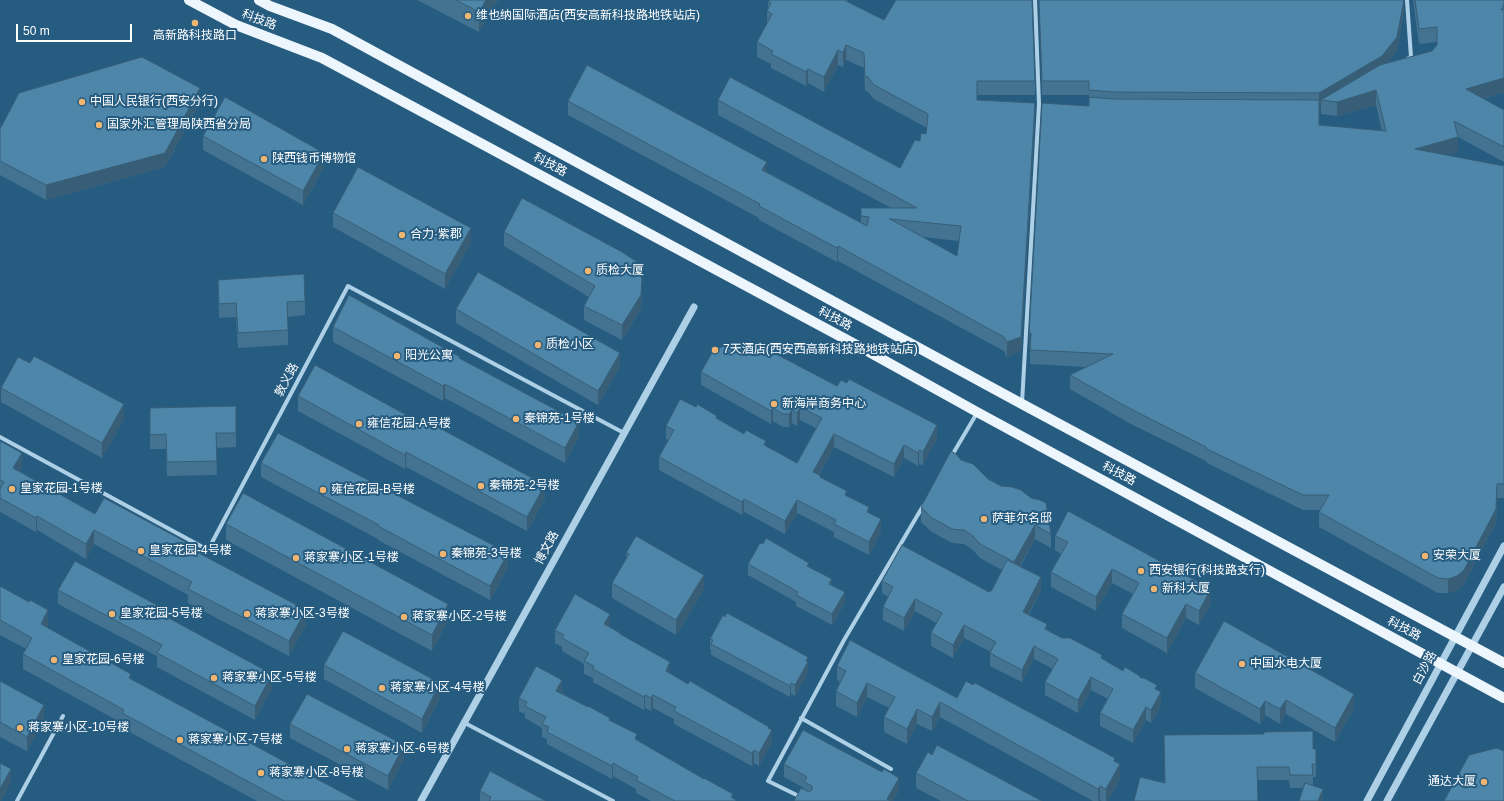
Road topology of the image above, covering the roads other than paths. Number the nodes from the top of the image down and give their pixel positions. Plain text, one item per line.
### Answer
1 (189, 0) edge
2 (259, 0) edge
3 (1035, 0) edge
4 (1407, 0) edge
5 (1404, 61) edge
6 (1039, 104) junction
7 (1046, 104) edge
8 (694, 307) dead end
9 (1022, 404) junction
10 (977, 412) junction
11 (624, 433) junction
12 (0, 437) edge
13 (950, 459) edge
14 (928, 498) edge
15 (1504, 546) edge
16 (897, 552) junction
17 (904, 555) edge
18 (1504, 587) edge
19 (1455, 636) junction
20 (844, 640) junction
21 (851, 644) edge
22 (1472, 646) junction
23 (1440, 663) junction
24 (1504, 663) edge
25 (1457, 672) junction
26 (1504, 698) edge
27 (63, 716) dead end
28 (802, 718) junction
29 (463, 722) junction
30 (891, 769) dead end
31 (17, 801) edge
32 (421, 801) edge
33 (613, 801) edge
34 (809, 801) edge
35 (1367, 801) edge
36 (1387, 801) edge

1 - 10 main road, 科技路
2 - 9 main road, 科技路
3 - 6 street
4 - 5 street
6 - 7 street
6 - 9 street
8 - 11 street, 博文路
9 - 19 main road, 科技路
10 - 13 street
10 - 23 main road, 科技路
11 - 12 street, 敦义路
11 - 29 street, 博文路
14 - 16 street
15 - 19 street, 白沙路
16 - 17 street
16 - 20 street
18 - 22 street
19 - 22 main road, 科技路
19 - 23 street, 白沙路
20 - 21 street
20 - 28 street
22 - 24 main road, 科技路
22 - 25 street
23 - 25 main road, 科技路
23 - 35 street, 白沙路
25 - 26 main road, 科技路
25 - 36 street
27 - 31 street
28 - 30 street
28 - 34 street
29 - 32 street, 博文路
29 - 33 street

